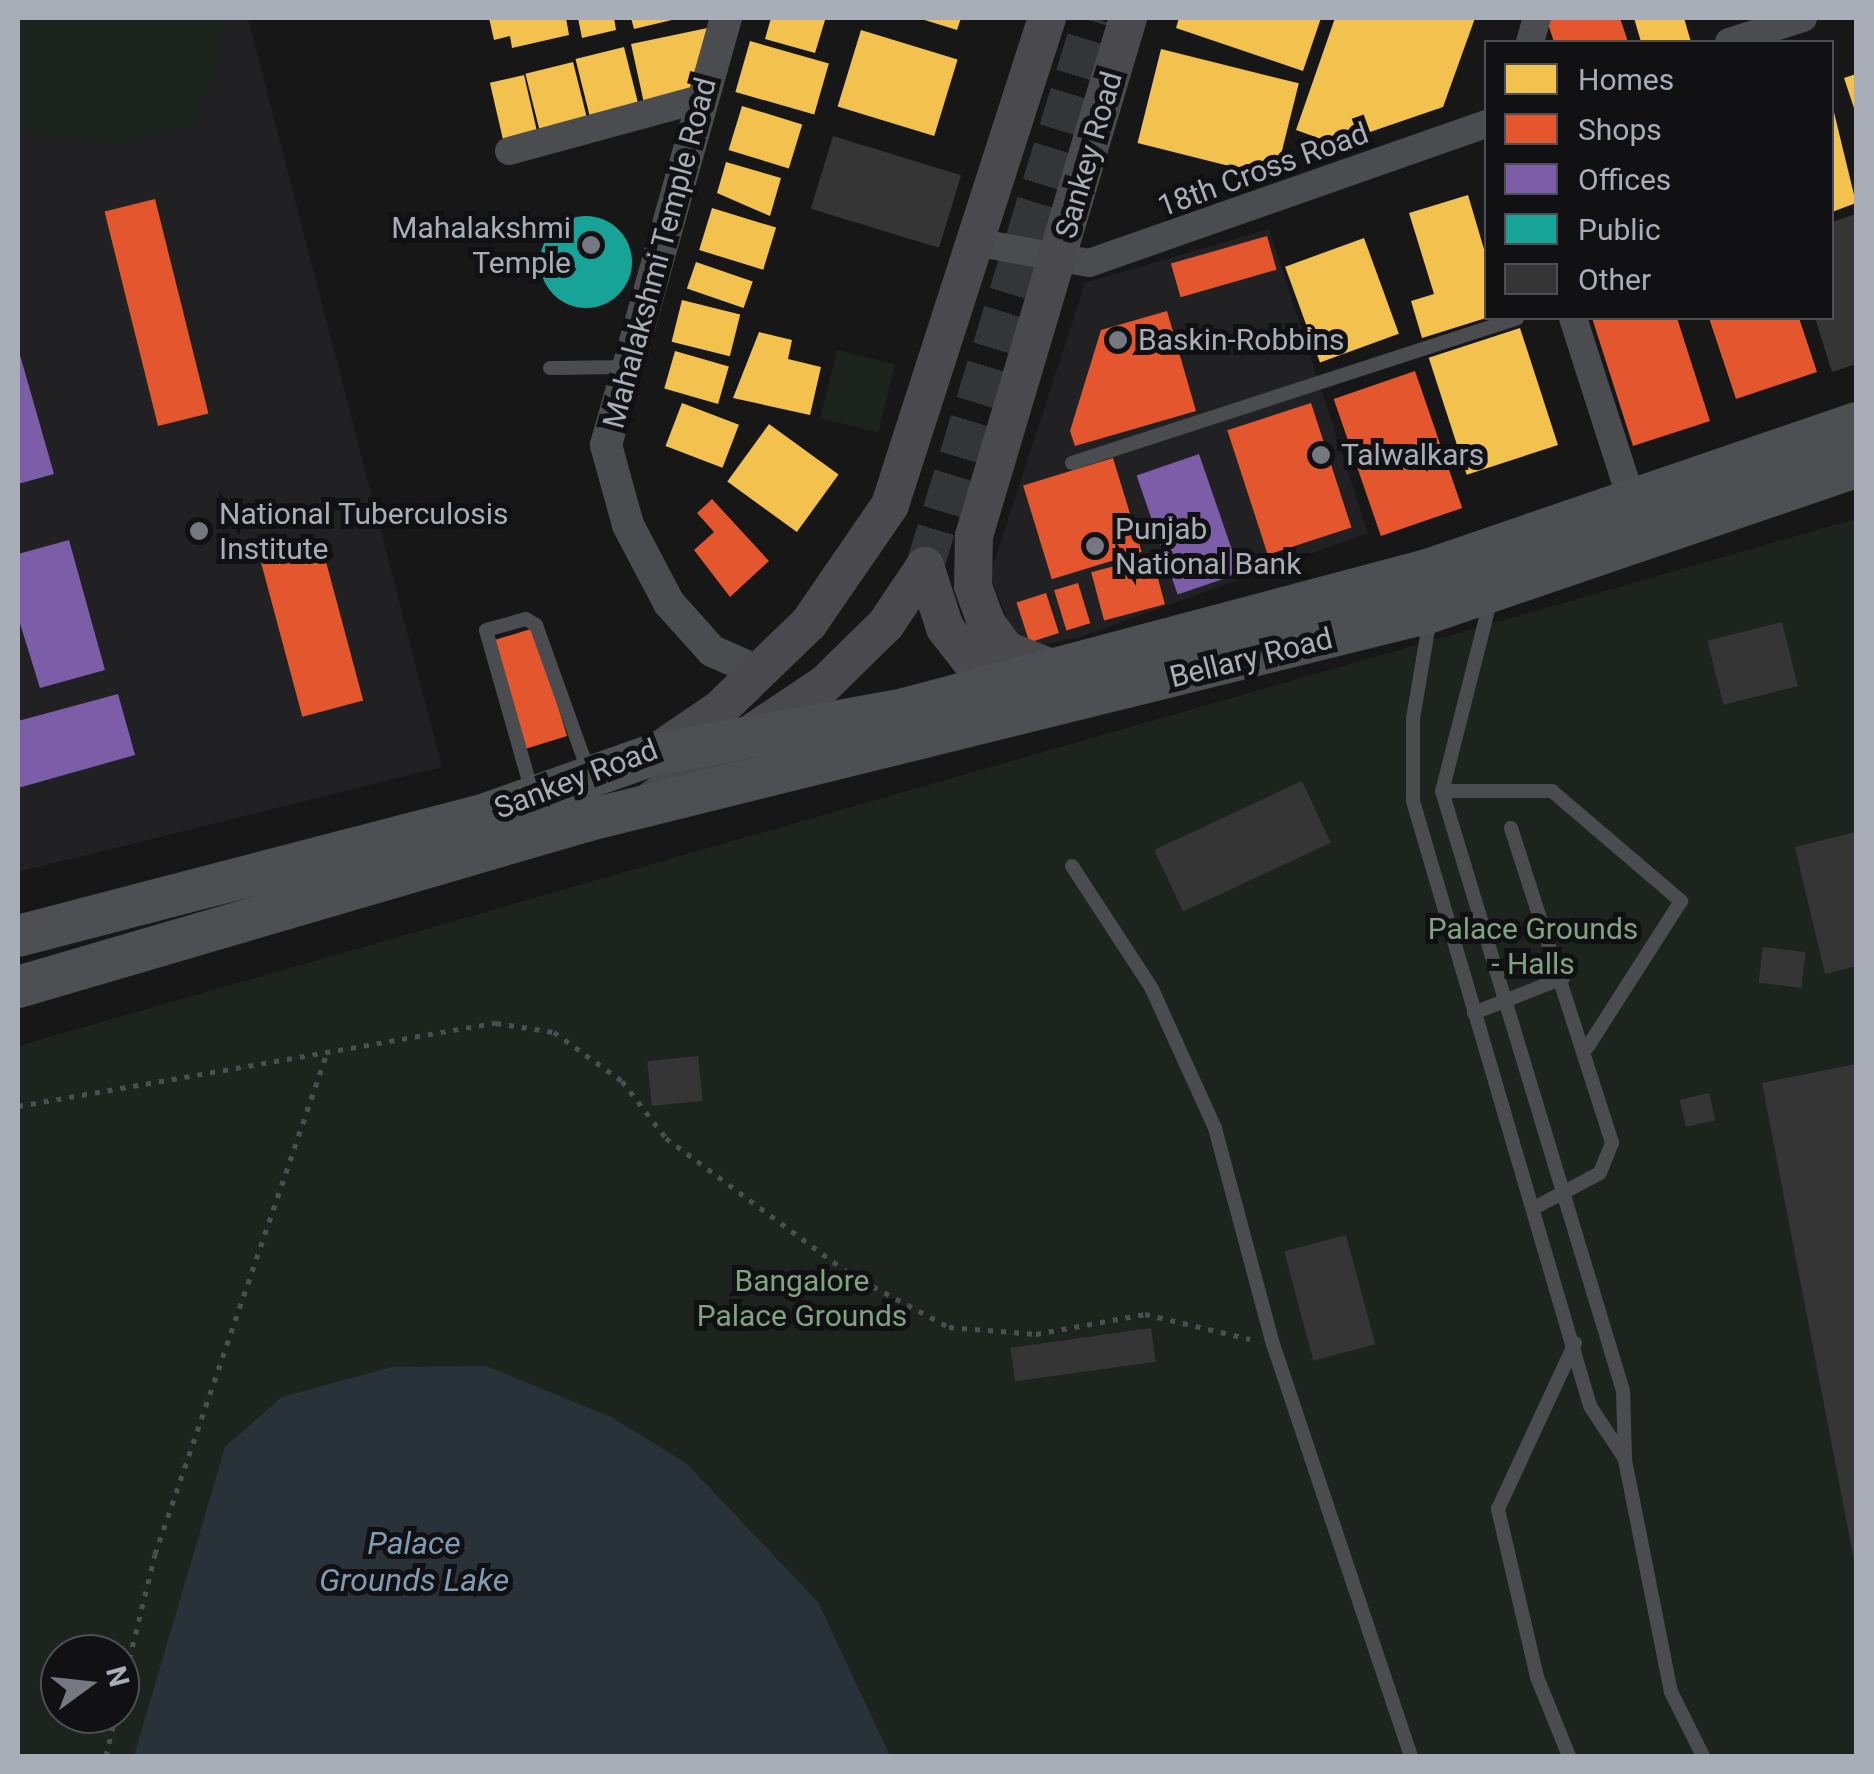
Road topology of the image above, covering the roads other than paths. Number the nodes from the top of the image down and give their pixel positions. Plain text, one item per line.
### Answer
1 (726, 18) edge
2 (1047, 18) edge
3 (1128, 18) edge
4 (1803, 18) edge
5 (1735, 40) edge
6 (701, 98) junction
7 (1484, 125) edge
8 (509, 151) dead end
9 (975, 242) junction
10 (1060, 257) junction
11 (1512, 320) edge
12 (1574, 320) edge
13 (628, 367) junction
14 (550, 368) dead end
15 (1856, 423) edge
16 (1072, 463) dead end
17 (1856, 467) edge
18 (1631, 498) junction
19 (1492, 592) junction
20 (1430, 612) junction
21 (758, 671) junction
22 (1026, 672) junction
23 (730, 747) junction
24 (652, 756) junction
25 (591, 777) junction
26 (1442, 791) junction
27 (534, 797) junction
28 (635, 811) junction
29 (1511, 828) dead end
30 (1072, 866) dead end
31 (18, 936) edge
32 (1563, 978) junction
33 (18, 987) edge
34 (1505, 1003) junction
35 (1474, 1013) junction
36 (1588, 1048) junction
37 (1564, 1195) junction
38 (1534, 1208) junction
39 (1576, 1343) junction
40 (1625, 1460) junction
41 (1411, 1756) edge
42 (1569, 1756) edge
43 (1703, 1756) edge

1 - 6 street, Mahalakshmi Temple Road
2 - 9 main road, Sankey Road
3 - 10 main road, Sankey Road
4 - 5 street
6 - 8 street
6 - 13 street, Mahalakshmi Temple Road
7 - 10 street, 18th Cross Road
9 - 10 street, 18th Cross Road
9 - 21 main road, Sankey Road
10 - 22 main road, Sankey Road
11 - 16 lane
12 - 18 street
13 - 14 lane
13 - 21 street, Mahalakshmi Temple Road
15 - 18 main road, Bellary Road
17 - 19 main road, Bellary Road
18 - 22 main road, Bellary Road
19 - 20 main road, Bellary Road
19 - 26 lane
20 - 28 main road, Bellary Road
20 - 35 lane
21 - 24 main road, Sankey Road
22 - 23 main road, Bellary Road
22 - 23 main road
23 - 24 main road, Bellary Road
23 - 28 main road
24 - 25 main road, Sankey Road
25 - 27 main road, Sankey Road
25 - 27 lane
26 - 34 lane
26 - 36 lane
27 - 31 main road, Sankey Road
28 - 33 main road, Sankey Road
29 - 32 lane
30 - 41 lane
32 - 34 lane
32 - 36 lane
34 - 35 lane
34 - 37 lane
35 - 38 lane
36 - 37 lane
37 - 38 lane
37 - 40 lane
38 - 39 lane
39 - 40 lane
39 - 42 lane
40 - 43 lane

